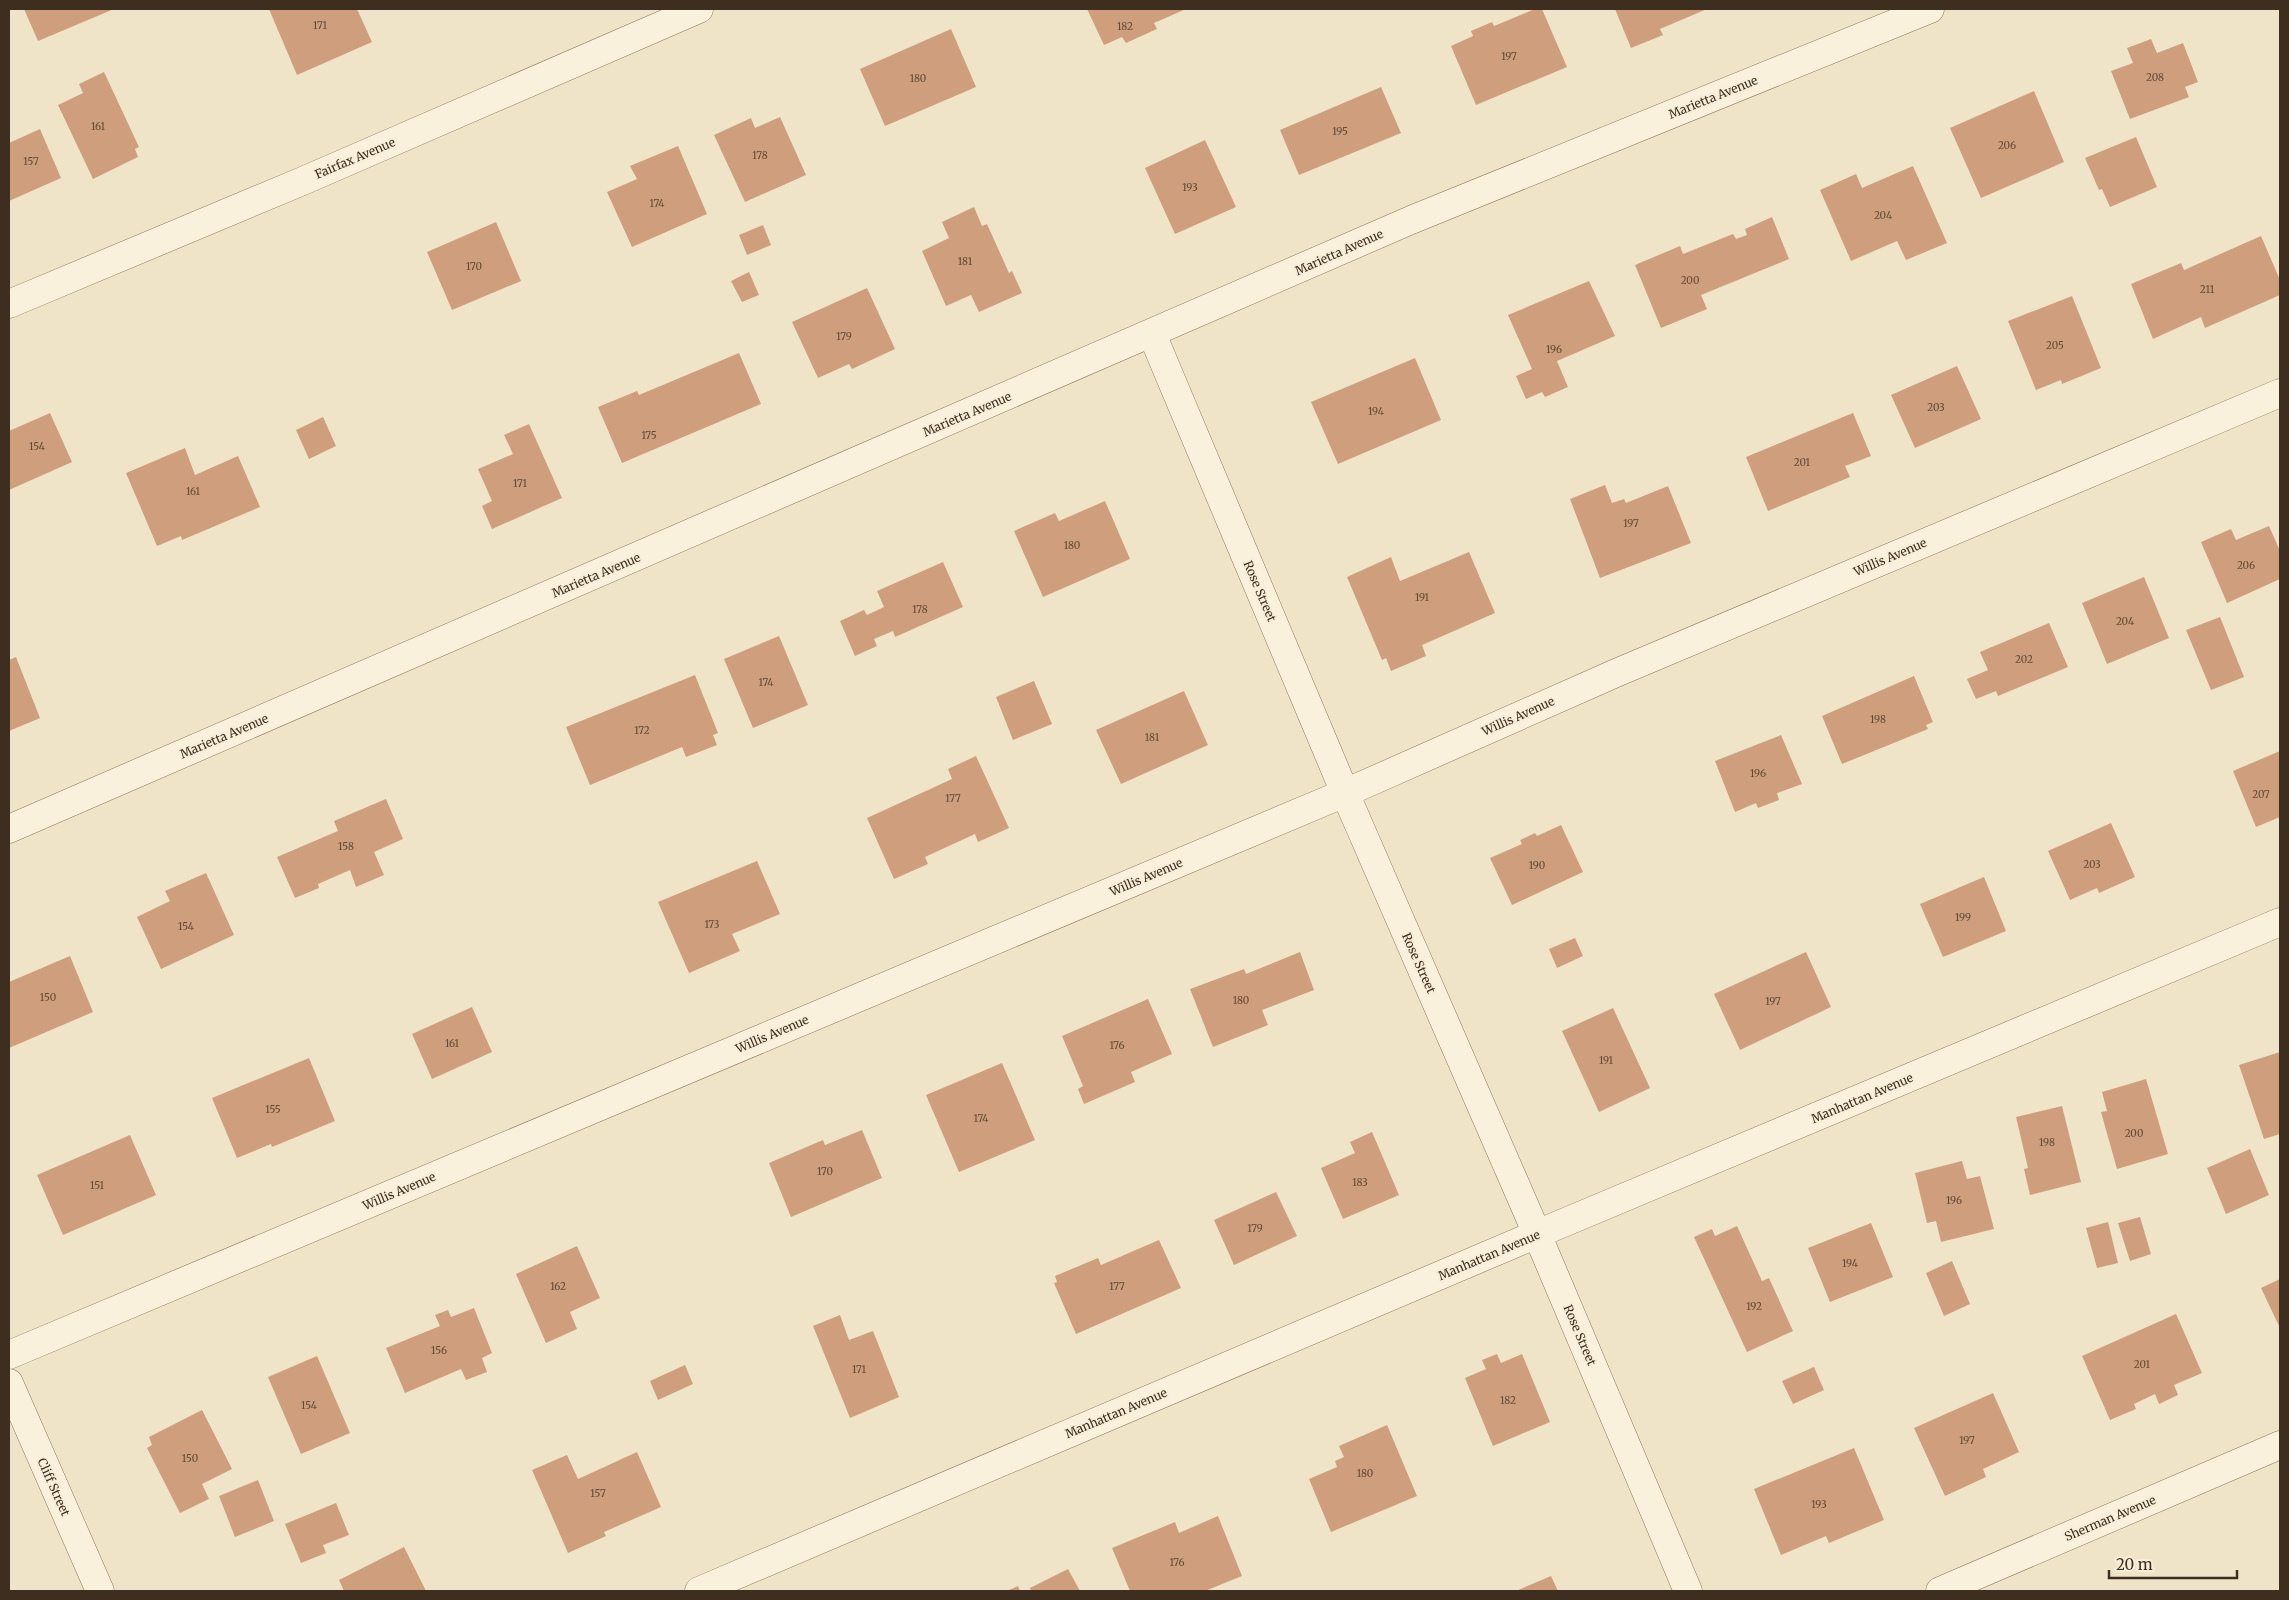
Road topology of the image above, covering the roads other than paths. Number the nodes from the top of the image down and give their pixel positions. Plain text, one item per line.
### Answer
1 (699, 9) edge
2 (1930, 9) edge
3 (9, 304) edge
4 (1152, 334) junction
5 (2280, 393) edge
6 (1345, 793) junction
7 (9, 829) edge
8 (2280, 922) edge
9 (1537, 1234) junction
10 (9, 1355) edge
11 (9, 1383) edge
12 (2280, 1445) edge
13 (100, 1591) edge
14 (699, 1591) edge
15 (1688, 1591) edge
16 (1940, 1591) edge

1 - 3 street, Fairfax Avenue
2 - 4 street, Marietta Avenue
4 - 6 street, Rose Street
4 - 7 street, Marietta Avenue
5 - 6 street, Willis Avenue
6 - 9 street, Rose Street
6 - 10 street, Willis Avenue
8 - 9 street, Manhattan Avenue
9 - 14 street, Manhattan Avenue
9 - 15 street, Rose Street
11 - 13 street, Cliff Street
12 - 16 street, Sherman Avenue

